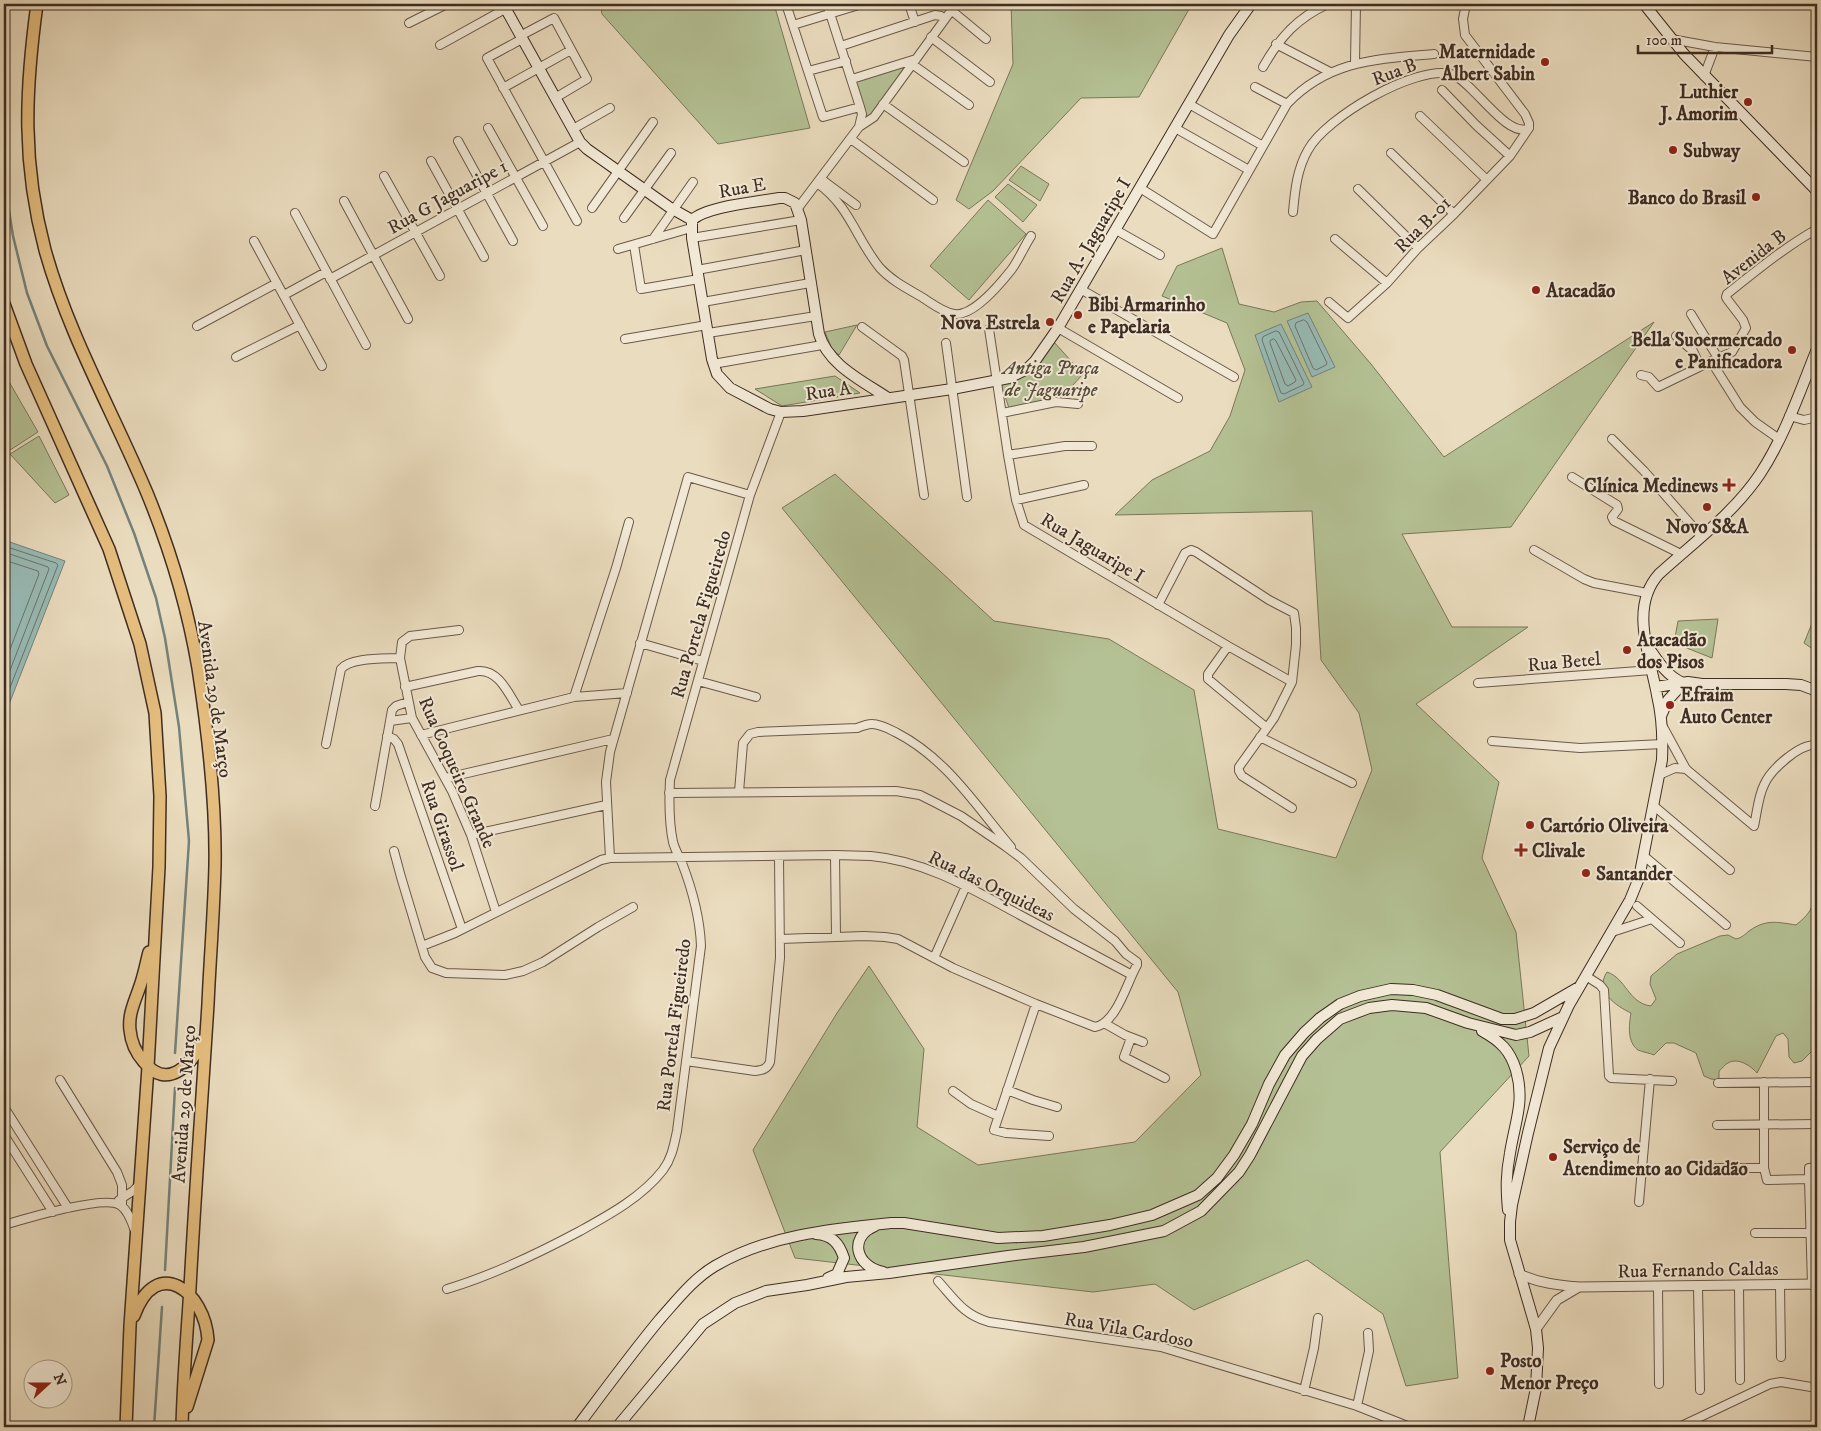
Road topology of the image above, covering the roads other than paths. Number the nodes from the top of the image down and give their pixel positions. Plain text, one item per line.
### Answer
1 (37, 4) edge
2 (43, 4) edge
3 (448, 4) edge
4 (786, 4) edge
5 (827, 4) edge
6 (862, 4) edge
7 (909, 4) edge
8 (1251, 4) edge
9 (1328, 4) edge
10 (1356, 4) edge
11 (1450, 4) edge
12 (1644, 4) edge
13 (507, 5) edge
14 (1466, 5) edge
15 (954, 7) edge
16 (831, 14) junction
17 (944, 19) junction
18 (915, 22) junction
19 (410, 23) dead end
20 (793, 25) junction
21 (931, 37) junction
22 (521, 38) junction
23 (986, 39) dead end
24 (1671, 39) junction
25 (32, 41) junction
26 (1276, 44) junction
27 (440, 45) dead end
28 (841, 46) junction
29 (1715, 47) junction
30 (571, 50) junction
31 (1434, 54) dead end
32 (1817, 57) edge
33 (846, 61) junction
34 (914, 61) junction
35 (1355, 63) junction
36 (1263, 67) dead end
37 (538, 68) junction
38 (808, 71) junction
39 (1330, 72) junction
40 (1704, 76) junction
41 (852, 79) junction
42 (990, 82) dead end
43 (1256, 87) dead end
44 (503, 88) junction
45 (1442, 90) dead end
46 (555, 98) junction
47 (883, 104) junction
48 (1189, 104) junction
49 (1287, 104) junction
50 (969, 106) dead end
51 (860, 107) junction
52 (610, 108) dead end
53 (1420, 116) dead end
54 (653, 122) dead end
55 (859, 127) junction
56 (488, 128) dead end
57 (1176, 128) junction
58 (1529, 128) junction
59 (573, 129) junction
60 (851, 139) junction
61 (458, 141) dead end
62 (580, 142) junction
63 (1263, 146) junction
64 (671, 153) dead end
65 (1391, 154) dead end
66 (1510, 156) junction
67 (431, 161) dead end
68 (544, 162) junction
69 (964, 162) dead end
70 (1249, 170) junction
71 (618, 171) junction
72 (384, 176) dead end
73 (515, 177) junction
74 (1487, 180) junction
75 (819, 181) junction
76 (694, 182) dead end
77 (1140, 188) junction
78 (1358, 189) dead end
79 (645, 190) junction
80 (1817, 191) edge
81 (486, 193) junction
82 (933, 200) dead end
83 (344, 201) dead end
84 (856, 205) dead end
85 (592, 208) dead end
86 (798, 208) junction
87 (457, 209) junction
88 (674, 210) junction
89 (1293, 212) dead end
90 (295, 213) dead end
91 (1454, 214) junction
92 (624, 218) dead end
93 (801, 220) junction
94 (577, 221) dead end
95 (543, 226) dead end
96 (691, 229) junction
97 (1817, 229) edge
98 (1116, 230) junction
99 (416, 232) junction
100 (1031, 236) dead end
101 (653, 239) junction
102 (1335, 239) dead end
103 (254, 241) dead end
104 (513, 241) dead end
105 (634, 245) junction
106 (1418, 248) junction
107 (618, 249) dead end
108 (806, 250) junction
109 (374, 255) junction
110 (1160, 255) dead end
111 (484, 257) dead end
112 (698, 274) junction
113 (328, 276) junction
114 (440, 276) dead end
115 (277, 283) junction
116 (810, 283) junction
117 (1387, 283) junction
118 (1082, 290) junction
119 (284, 295) junction
120 (703, 302) junction
121 (1329, 302) dead end
122 (4, 304) edge
123 (1691, 314) dead end
124 (816, 316) junction
125 (408, 319) dead end
126 (300, 325) junction
127 (197, 326) dead end
128 (862, 327) dead end
129 (1058, 328) junction
130 (707, 329) junction
131 (990, 329) dead end
132 (1676, 336) dead end
133 (625, 339) dead end
134 (946, 343) dead end
135 (366, 345) dead end
136 (822, 345) junction
137 (1816, 354) edge
138 (236, 357) dead end
139 (1714, 360) junction
140 (714, 364) junction
141 (322, 366) dead end
142 (1700, 366) junction
143 (1641, 375) dead end
144 (1234, 377) dead end
145 (997, 381) junction
146 (952, 389) junction
147 (908, 395) junction
148 (888, 398) junction
149 (1178, 398) dead end
150 (1078, 404) dead end
151 (780, 412) junction
152 (1002, 413) junction
153 (1789, 416) junction
154 (1817, 417) edge
155 (1612, 439) dead end
156 (1779, 439) junction
157 (1092, 446) dead end
158 (1008, 456) junction
159 (1572, 477) dead end
160 (1084, 485) dead end
161 (750, 495) junction
162 (924, 495) dead end
163 (967, 497) dead end
164 (1016, 500) junction
165 (629, 522) dead end
166 (1701, 536) junction
167 (1534, 550) dead end
168 (1681, 554) junction
169 (1647, 593) junction
170 (1158, 605) junction
171 (459, 630) dead end
172 (1646, 643) junction
173 (640, 644) junction
174 (1228, 646) junction
175 (400, 658) junction
176 (703, 662) junction
177 (1652, 670) junction
178 (698, 681) junction
179 (1292, 682) junction
180 (1478, 682) dead end
181 (1680, 686) junction
182 (405, 687) junction
183 (1656, 691) junction
184 (1817, 691) edge
185 (627, 693) junction
186 (574, 697) junction
187 (756, 697) dead end
188 (408, 702) junction
189 (519, 710) junction
190 (412, 718) junction
191 (1661, 720) junction
192 (390, 721) junction
193 (1267, 728) junction
194 (421, 735) junction
195 (387, 736) junction
196 (1260, 737) junction
197 (614, 739) junction
198 (1492, 741) dead end
199 (326, 744) dead end
200 (1663, 744) junction
201 (1817, 745) edge
202 (1686, 769) junction
203 (1659, 775) junction
204 (446, 778) junction
205 (1352, 783) dead end
206 (739, 792) junction
207 (669, 793) junction
208 (606, 805) junction
209 (375, 806) dead end
210 (1654, 806) junction
211 (1292, 808) dead end
212 (471, 835) junction
213 (394, 851) dead end
214 (835, 855) junction
215 (679, 856) junction
216 (778, 856) junction
217 (1644, 856) junction
218 (610, 858) junction
219 (1020, 858) junction
220 (1730, 870) dead end
221 (966, 886) junction
222 (1637, 906) dead end
223 (633, 907) dead end
224 (496, 912) junction
225 (1652, 919) junction
226 (1726, 925) dead end
227 (156, 926) junction
228 (462, 929) junction
229 (1612, 932) junction
230 (836, 937) junction
231 (780, 939) junction
232 (1680, 943) dead end
233 (422, 946) junction
234 (934, 958) junction
235 (1132, 975) junction
236 (1586, 976) junction
237 (1580, 987) junction
238 (1036, 1004) junction
239 (1563, 1017) junction
240 (1104, 1023) junction
241 (1468, 1023) junction
242 (206, 1033) junction
243 (1131, 1038) junction
244 (1143, 1042) dead end
245 (686, 1061) junction
246 (148, 1067) junction
247 (1165, 1078) dead end
248 (1650, 1079) junction
249 (60, 1080) dead end
250 (1672, 1081) dead end
251 (1764, 1082) junction
252 (1817, 1082) edge
253 (1718, 1083) dead end
254 (1007, 1090) junction
255 (953, 1091) dead end
256 (4, 1107) edge
257 (1057, 1107) dead end
258 (998, 1116) junction
259 (1817, 1124) edge
260 (1717, 1125) dead end
261 (1764, 1125) junction
262 (4, 1135) edge
263 (1049, 1136) dead end
264 (1817, 1167) edge
265 (1716, 1168) dead end
266 (1764, 1168) junction
267 (1809, 1179) junction
268 (140, 1184) junction
269 (120, 1202) junction
270 (1639, 1202) dead end
271 (68, 1208) junction
272 (53, 1212) junction
273 (1510, 1222) junction
274 (891, 1223) junction
275 (4, 1225) edge
276 (810, 1233) junction
277 (1755, 1233) dead end
278 (1810, 1233) junction
279 (137, 1234) junction
280 (889, 1273) junction
281 (1519, 1274) junction
282 (938, 1281) dead end
283 (818, 1282) junction
284 (1551, 1285) junction
285 (1780, 1285) junction
286 (1815, 1285) edge
287 (1658, 1286) junction
288 (1739, 1286) junction
289 (1579, 1287) junction
290 (1698, 1287) junction
291 (447, 1288) dead end
292 (189, 1294) junction
293 (1557, 1300) junction
294 (1318, 1318) dead end
295 (130, 1326) junction
296 (1536, 1329) junction
297 (1368, 1333) dead end
298 (1781, 1357) dead end
299 (1740, 1380) dead end
300 (1659, 1384) dead end
301 (1817, 1388) edge
302 (1700, 1390) dead end
303 (1304, 1391) junction
304 (1357, 1406) junction
305 (1388, 1418) junction
306 (182, 1425) edge
307 (126, 1427) edge
308 (577, 1427) edge
309 (617, 1427) edge
310 (1385, 1427) edge
311 (1410, 1427) edge
312 (1528, 1427) edge
313 (1679, 1427) edge

1 - 25 main road, Avenida 29 de Março
2 - 25 main road
3 - 19 street
4 - 20 street
5 - 16 street
6 - 16 street
7 - 18 street
8 - 48 main road, Rua A- Jaguaripe I
9 - 26 street
10 - 35 street
11 - 14 street
12 - 24 main road
13 - 22 main road
13 - 27 street
14 - 58 street
15 - 17 street
15 - 23 street
16 - 20 street
16 - 28 street
17 - 18 street
17 - 21 street
18 - 28 street
20 - 38 street
21 - 34 street
21 - 42 street
22 - 30 street
22 - 37 main road
22 - 44 street
24 - 29 street
24 - 40 main road
25 - 242 main road, Avenida 29 de Março
26 - 36 street
26 - 39 street
28 - 33 street
29 - 32 street
29 - 40 street
30 - 37 street
30 - 46 street
31 - 35 street
33 - 38 street
33 - 41 street
34 - 41 street
34 - 47 street
34 - 50 street
35 - 39 street
37 - 44 street
37 - 46 main road
38 - 51 street
39 - 49 street
40 - 80 main road
41 - 51 street
43 - 49 street
44 - 68 street
45 - 66 street
46 - 59 main road
47 - 55 street
47 - 69 street
48 - 57 main road, Rua A- Jaguaripe I
48 - 63 street
49 - 63 street
51 - 55 street
52 - 59 street
53 - 74 street
54 - 71 street
55 - 60 street
56 - 73 street
57 - 70 street
57 - 77 main road, Rua A- Jaguaripe I
58 - 66 street, Rua B-01
58 - 89 street, Rua B
59 - 62 main road
60 - 75 street
60 - 82 street
61 - 81 street
62 - 68 street, Rua G Jaguaripe 1
62 - 71 main road
63 - 70 street
64 - 79 street
65 - 91 street
66 - 74 street, Rua B-01
67 - 87 street
68 - 73 street, Rua G Jaguaripe 1
68 - 94 street
70 - 77 street
71 - 79 main road
71 - 85 street
72 - 99 street
73 - 81 street, Rua G Jaguaripe 1
73 - 95 street
74 - 91 street, Rua B-01
75 - 84 street
75 - 86 street
75 - 100 street
76 - 88 street
77 - 98 main road, Rua A- Jaguaripe I
78 - 106 street
79 - 88 main road
79 - 92 street
81 - 87 street, Rua G Jaguaripe 1
81 - 104 street
83 - 109 street
86 - 93 main road, Rua A
86 - 96 main road, Rua E
87 - 99 street, Rua G Jaguaripe 1
87 - 111 street
88 - 96 main road
88 - 101 street
90 - 113 street
91 - 106 street, Rua B-01
93 - 96 street
93 - 108 main road, Rua A
96 - 101 street
96 - 112 main road, Rua A
97 - 139 street, Avenida B
98 - 110 street
98 - 118 main road, Rua A- Jaguaripe I
99 - 109 street, Rua G Jaguaripe 1
99 - 114 street
101 - 105 street
102 - 117 street
103 - 115 street
105 - 107 street
105 - 112 street
106 - 117 street, Rua B-01
108 - 112 street
108 - 116 main road, Rua A
109 - 113 street, Rua G Jaguaripe 1
109 - 125 street
112 - 120 main road, Rua A
113 - 119 street, Rua G Jaguaripe 1
113 - 135 street
115 - 119 street
115 - 127 street
116 - 120 street
116 - 124 main road, Rua A
117 - 121 street, Rua B-01
118 - 129 main road, Rua A- Jaguaripe I
118 - 144 street
119 - 126 street
120 - 130 main road, Rua A
122 - 227 main road, Avenida 29 de Março
123 - 139 street
124 - 130 street
124 - 136 main road, Rua A
126 - 138 street
126 - 141 street
128 - 147 street
129 - 145 main road, Rua A- Jaguaripe I
129 - 149 street
130 - 133 street
130 - 140 main road, Rua A
131 - 145 street, Rua Jaguaripe I
132 - 142 street
134 - 146 street
136 - 140 street
136 - 148 main road, Rua A
137 - 153 main road
139 - 142 street
139 - 156 street
140 - 151 main road, Rua A
142 - 143 street
145 - 146 main road, Rua A- Jaguaripe I
145 - 152 street, Rua Jaguaripe I
146 - 147 main road, Rua A- Jaguaripe I
146 - 163 street
147 - 148 main road, Rua A- Jaguaripe I
147 - 162 street
148 - 151 main road, Rua A
150 - 152 street
151 - 161 street, Rua Portela Figueiredo
152 - 158 street, Rua Jaguaripe I
153 - 154 street
153 - 156 main road
155 - 166 street
156 - 166 main road
157 - 158 street
158 - 164 street, Rua Jaguaripe I
159 - 168 street
160 - 164 street
161 - 173 street
161 - 176 street, Rua Portela Figueiredo
164 - 170 street, Rua Jaguaripe I
165 - 186 street
166 - 168 main road
167 - 169 street
168 - 169 main road
169 - 172 main road
170 - 174 street, Rua Jaguaripe I
170 - 179 street
171 - 175 street
172 - 177 main road
172 - 181 main road
173 - 176 street
173 - 185 street
174 - 179 street, Rua Jaguaripe I
174 - 193 street
175 - 182 street, Rua Coqueiro Grande
175 - 199 street
176 - 178 street, Rua Portela Figueiredo
177 - 180 street, Rua Betel
177 - 183 main road
178 - 187 street
178 - 207 street, Rua Portela Figueiredo
179 - 193 street
181 - 183 main road
181 - 184 main road
181 - 191 main road
182 - 188 street, Rua Coqueiro Grande
182 - 189 street
183 - 191 main road
185 - 186 street
185 - 197 street
186 - 189 street
188 - 190 street, Rua Coqueiro Grande
188 - 192 street
189 - 194 street
190 - 192 street
190 - 194 street, Rua Coqueiro Grande
191 - 200 main road
191 - 202 street
192 - 195 street
193 - 196 street
194 - 204 street, Rua Coqueiro Grande
195 - 209 street
195 - 228 street, Rua Girassol
196 - 205 street
196 - 211 street
197 - 204 street
197 - 208 street
198 - 200 street
200 - 203 main road
201 - 202 street
202 - 203 street
203 - 210 main road
204 - 212 street, Rua Coqueiro Grande
206 - 207 street
206 - 219 street
206 - 219 street
207 - 215 street, Rua Portela Figueiredo
208 - 212 street
208 - 218 street
210 - 217 main road
210 - 220 street
212 - 224 street, Rua Coqueiro Grande
213 - 233 street
214 - 216 street, Rua das Orquideas
214 - 221 street, Rua das Orquideas
214 - 230 street
215 - 216 street, Rua das Orquideas
215 - 218 street, Rua das Orquideas
215 - 245 street, Rua Portela Figueiredo
216 - 231 street
217 - 226 street
217 - 229 main road
218 - 224 street, Rua das Orquideas
219 - 235 street
221 - 234 street
221 - 235 street, Rua das Orquideas
222 - 225 street
223 - 233 street
224 - 228 street, Rua das Orquideas
225 - 229 street
225 - 232 street
227 - 246 main road, Avenida 29 de Março
227 - 246 main road
228 - 233 street, Rua das Orquideas
229 - 236 main road
230 - 231 street
230 - 234 street
231 - 245 street
234 - 238 street
235 - 240 street
236 - 237 main road
236 - 248 street
237 - 239 main road
237 - 274 main road
238 - 240 street
238 - 254 street
239 - 241 main road
239 - 273 main road
240 - 243 street
241 - 273 main road
241 - 280 main road
242 - 246 main road
242 - 292 main road, Avenida 29 de Março
243 - 244 street
243 - 247 street
245 - 291 street, Rua Portela Figueiredo
246 - 268 main road, Avenida 29 de Março
248 - 250 street
248 - 270 street
249 - 269 street
251 - 252 street
251 - 253 street
251 - 261 street
254 - 257 street
254 - 258 street
255 - 258 street
256 - 271 street
258 - 263 street
259 - 261 street
260 - 261 street
261 - 266 street
262 - 272 street
264 - 267 street
265 - 266 street
266 - 267 street
267 - 278 street
268 - 269 street
268 - 279 main road, Avenida 29 de Março
269 - 271 street
269 - 279 street
271 - 272 street
272 - 275 street
273 - 281 main road
274 - 276 main road
274 - 280 main road
276 - 283 main road
276 - 308 main road
277 - 278 street
278 - 286 street
279 - 295 main road, Avenida 29 de Março
280 - 283 main road
281 - 284 street, Rua Fernando Caldas
281 - 296 main road
282 - 303 street, Rua Vila Cardoso
283 - 309 main road
284 - 289 street, Rua Fernando Caldas
284 - 293 street
285 - 286 street, Rua Fernando Caldas
285 - 288 street, Rua Fernando Caldas
285 - 298 street
287 - 289 street, Rua Fernando Caldas
287 - 290 street, Rua Fernando Caldas
287 - 300 street
288 - 290 street, Rua Fernando Caldas
288 - 299 street
289 - 293 street, Rua Fernando Caldas
290 - 302 street
292 - 295 main road
292 - 306 main road, Avenida 29 de Março
292 - 306 main road
293 - 296 street, Rua Fernando Caldas
294 - 303 street
295 - 307 main road, Avenida 29 de Março
296 - 312 main road
297 - 304 street
301 - 313 street
303 - 304 street, Rua Vila Cardoso
304 - 305 street, Rua Vila Cardoso
305 - 310 street
305 - 311 street, Rua Vila Cardoso

